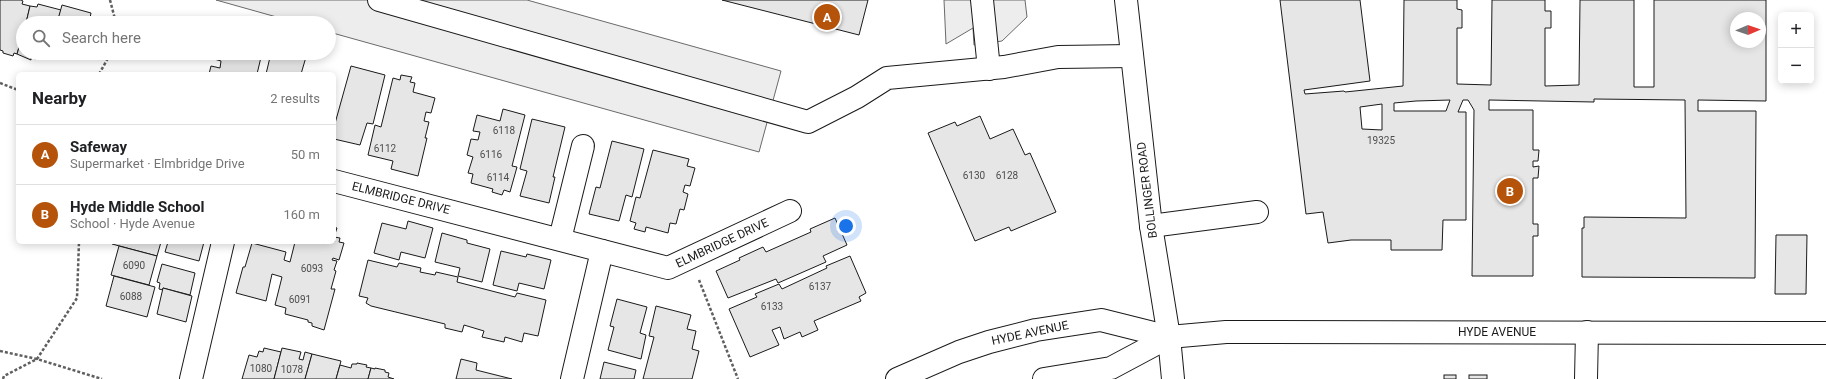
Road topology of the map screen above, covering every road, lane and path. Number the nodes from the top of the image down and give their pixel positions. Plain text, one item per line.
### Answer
1 (110, 0) edge
2 (379, 0) edge
3 (982, 0) edge
4 (1126, 0) edge
5 (114, 16) edge
6 (1132, 56) junction
7 (107, 60) edge
8 (989, 69) junction
9 (101, 72) edge
10 (0, 83) edge
11 (16, 89) edge
12 (582, 146) dead end
13 (336, 182) edge
14 (790, 211) dead end
15 (1257, 212) dead end
16 (1151, 226) junction
17 (560, 239) junction
18 (79, 244) edge
19 (223, 244) edge
20 (602, 252) junction
21 (690, 258) junction
22 (1587, 332) junction
23 (1826, 333) edge
24 (1168, 336) junction
25 (0, 351) edge
26 (37, 360) junction
27 (3, 379) edge
28 (102, 379) edge
29 (191, 379) edge
30 (572, 379) edge
31 (738, 379) edge
32 (897, 379) edge
33 (1044, 379) edge
34 (1173, 379) edge
35 (1586, 379) edge

1 - 5 path
2 - 8 street
3 - 8 street
4 - 6 street, BOLLINGER ROAD
6 - 8 street
6 - 16 street, BOLLINGER ROAD
7 - 9 path
10 - 11 path
12 - 17 street
13 - 17 street, ELMBRIDGE DRIVE
14 - 21 street, ELMBRIDGE DRIVE
15 - 16 street
16 - 24 street, BOLLINGER ROAD
17 - 20 street, ELMBRIDGE DRIVE
18 - 26 path
19 - 29 street
20 - 21 street, ELMBRIDGE DRIVE
20 - 30 street
21 - 31 path
22 - 23 street, HYDE AVENUE
22 - 24 street, HYDE AVENUE
22 - 35 street
24 - 32 street, HYDE AVENUE
24 - 33 street, HYDE AVENUE
24 - 34 street, BOLLINGER ROAD
25 - 26 path
26 - 27 path
26 - 28 path

